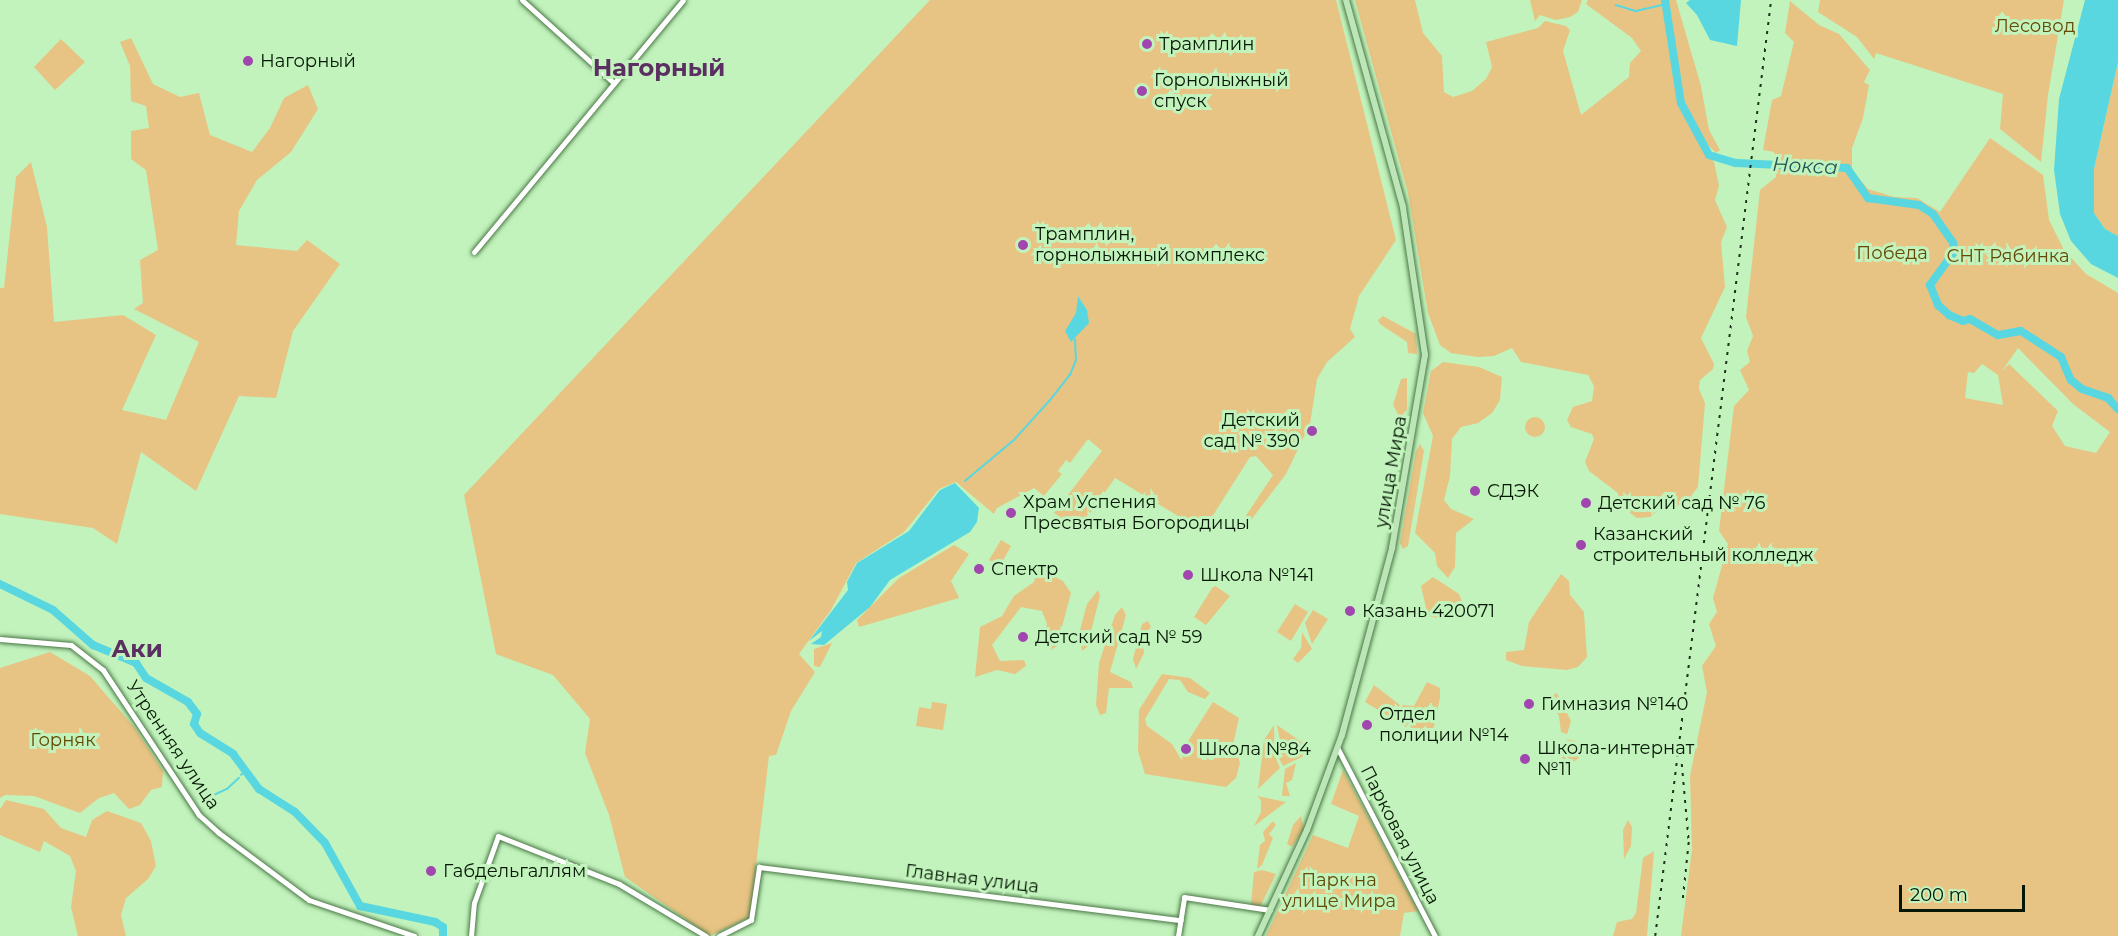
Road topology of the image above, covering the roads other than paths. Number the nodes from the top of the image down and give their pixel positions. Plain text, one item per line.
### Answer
1 (522, 0) edge
2 (683, 0) edge
3 (1346, 0) edge
4 (614, 83) junction
5 (474, 252) dead end
6 (0, 639) edge
7 (1338, 749) junction
8 (1270, 910) junction
9 (1181, 920) junction
10 (414, 936) edge
11 (471, 936) edge
12 (706, 936) edge
13 (719, 936) edge
14 (1178, 936) edge
15 (1258, 936) edge
16 (1435, 936) edge

1 - 4 street
2 - 4 street
3 - 7 main road, улица Мира
4 - 5 street
6 - 10 street, Утренняя улица
7 - 8 main road, улица Мира
7 - 16 street, Парковая улица
8 - 9 street
8 - 15 main road, улица Мира
9 - 13 street, Главная улица
9 - 14 street
11 - 12 street

